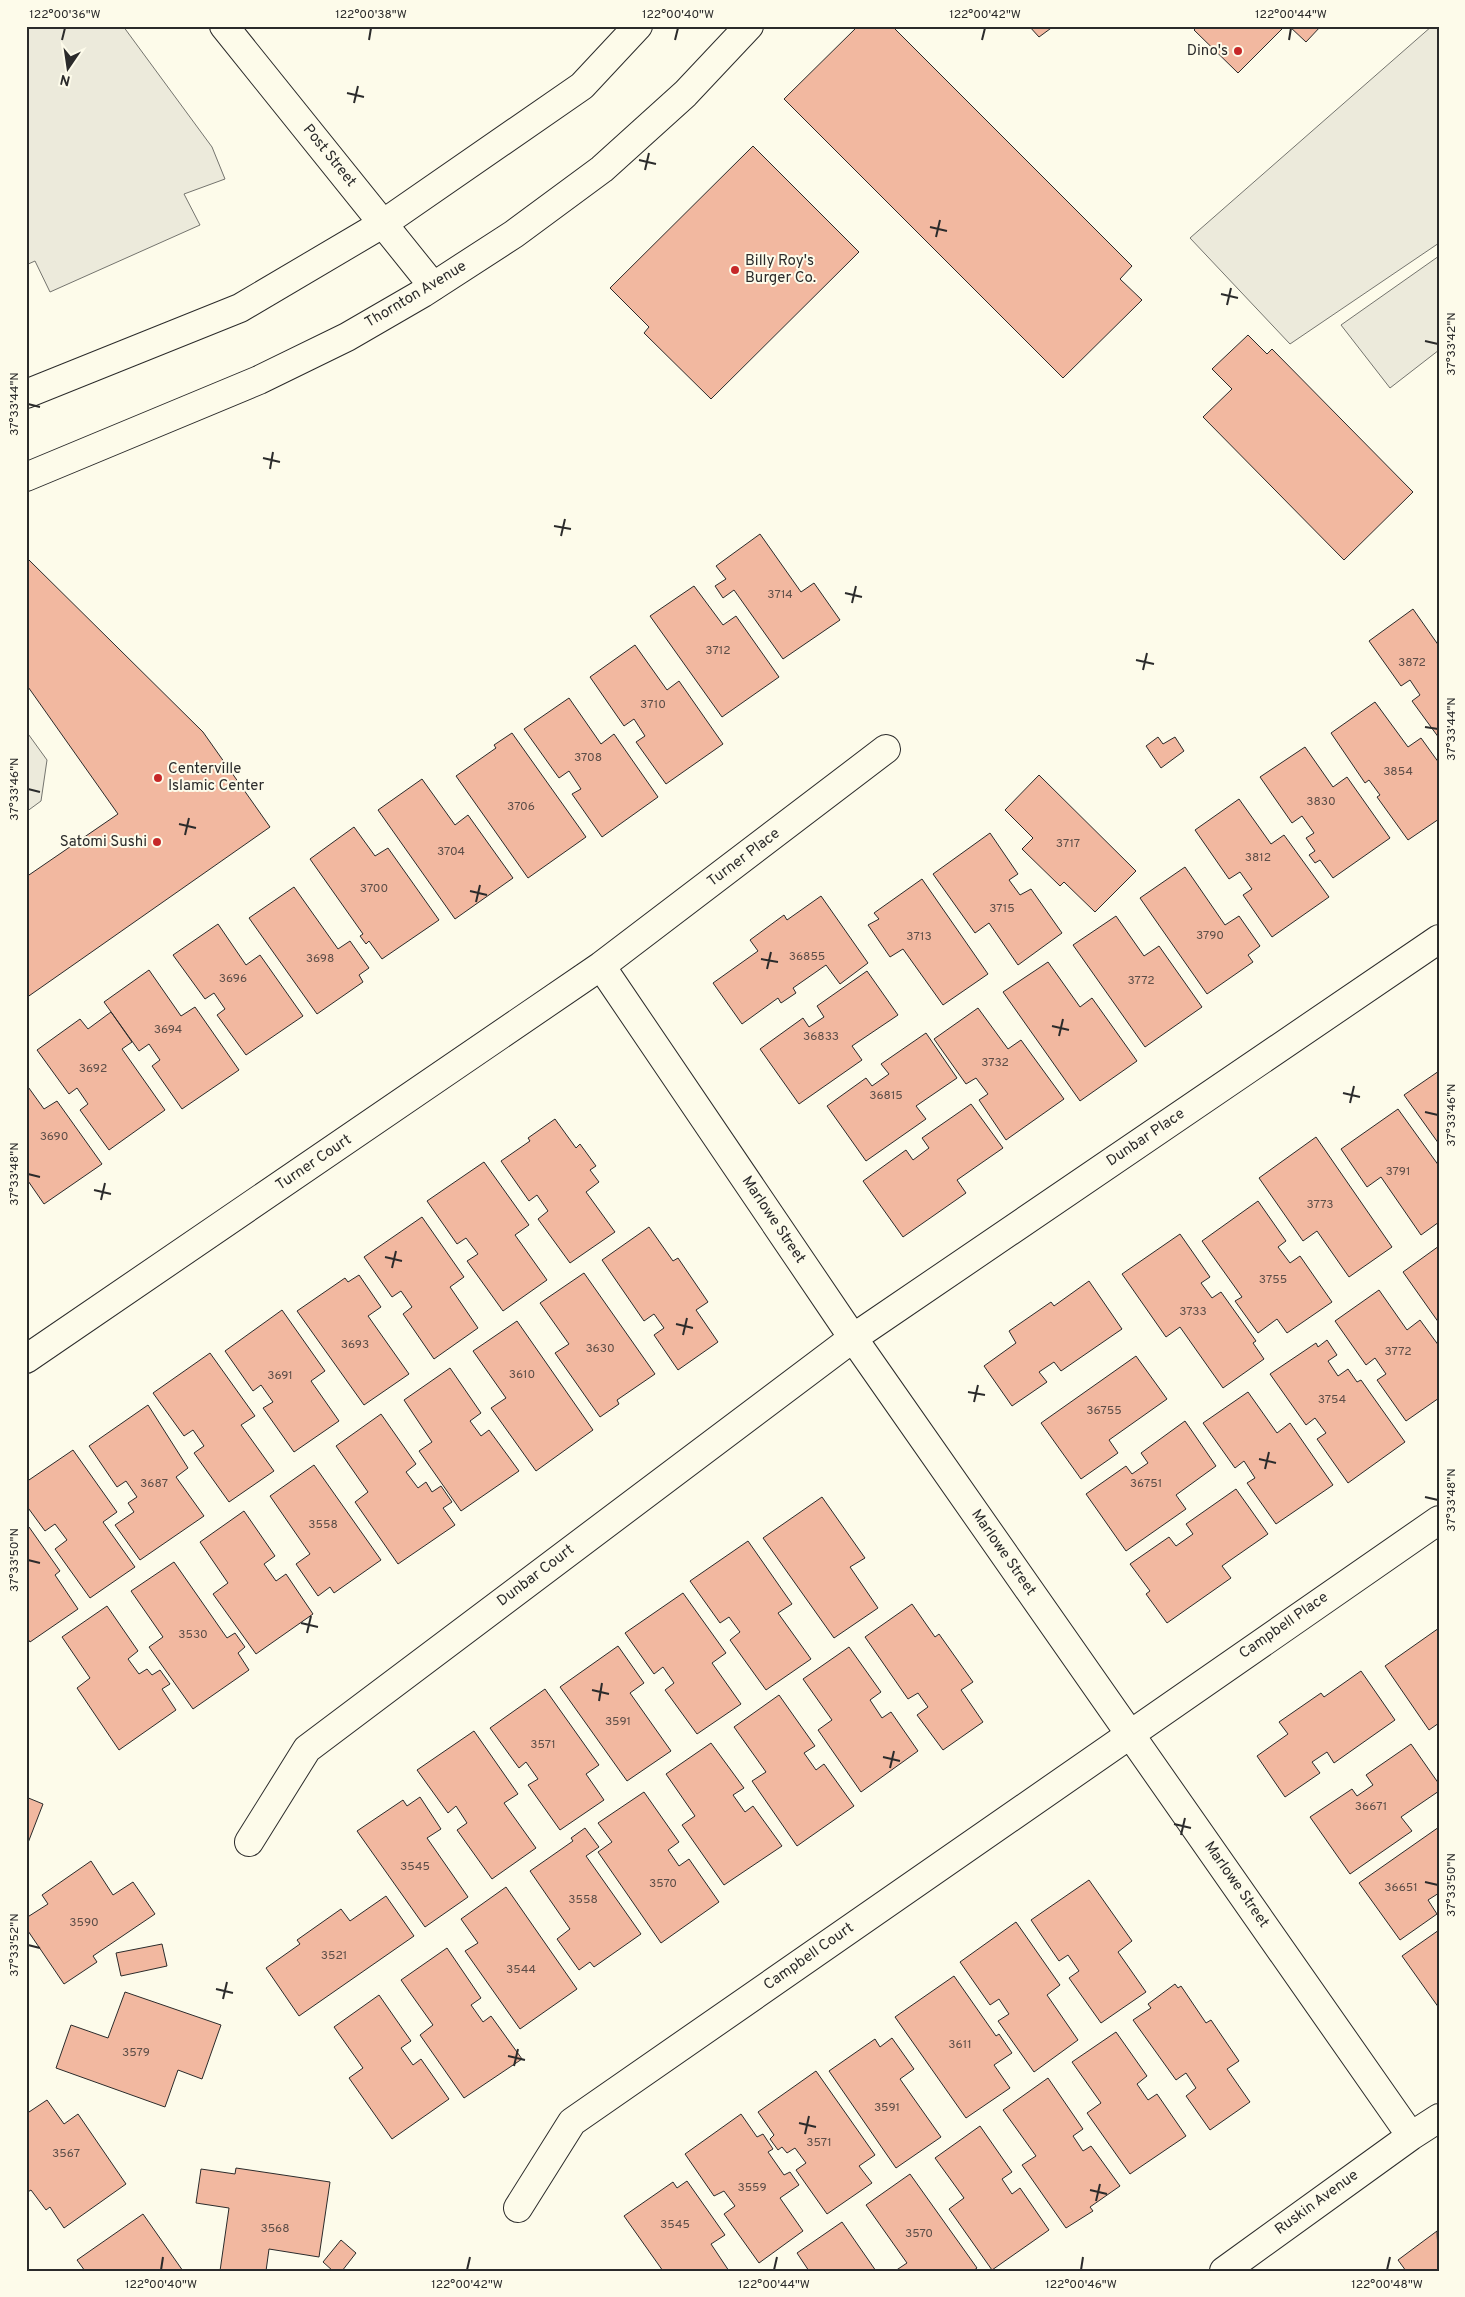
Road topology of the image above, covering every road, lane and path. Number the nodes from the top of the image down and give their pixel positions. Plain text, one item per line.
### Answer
1 (224, 26) edge
2 (638, 26) edge
3 (749, 26) edge
4 (384, 223) junction
5 (433, 286) junction
6 (26, 394) edge
7 (26, 477) edge
8 (886, 749) dead end
9 (1439, 939) edge
10 (601, 966) junction
11 (852, 1338) junction
12 (26, 1359) edge
13 (1439, 1520) edge
14 (1130, 1733) junction
15 (249, 1842) dead end
16 (1439, 2118) edge
17 (1411, 2136) junction
18 (518, 2208) dead end
19 (1224, 2271) edge

1 - 4 street, Post Street
2 - 4 street
3 - 5 street, Thornton Avenue
4 - 5 street, Post Street
4 - 6 street
5 - 7 street, Thornton Avenue
8 - 10 street, Turner Place
9 - 11 street, Dunbar Place
10 - 11 street, Marlowe Street
10 - 12 street, Turner Court
11 - 14 street, Marlowe Street
11 - 15 street, Dunbar Court
13 - 14 street, Campbell Place
14 - 17 street, Marlowe Street
14 - 18 street, Campbell Court
16 - 17 street, Ruskin Avenue
17 - 19 street, Ruskin Avenue

